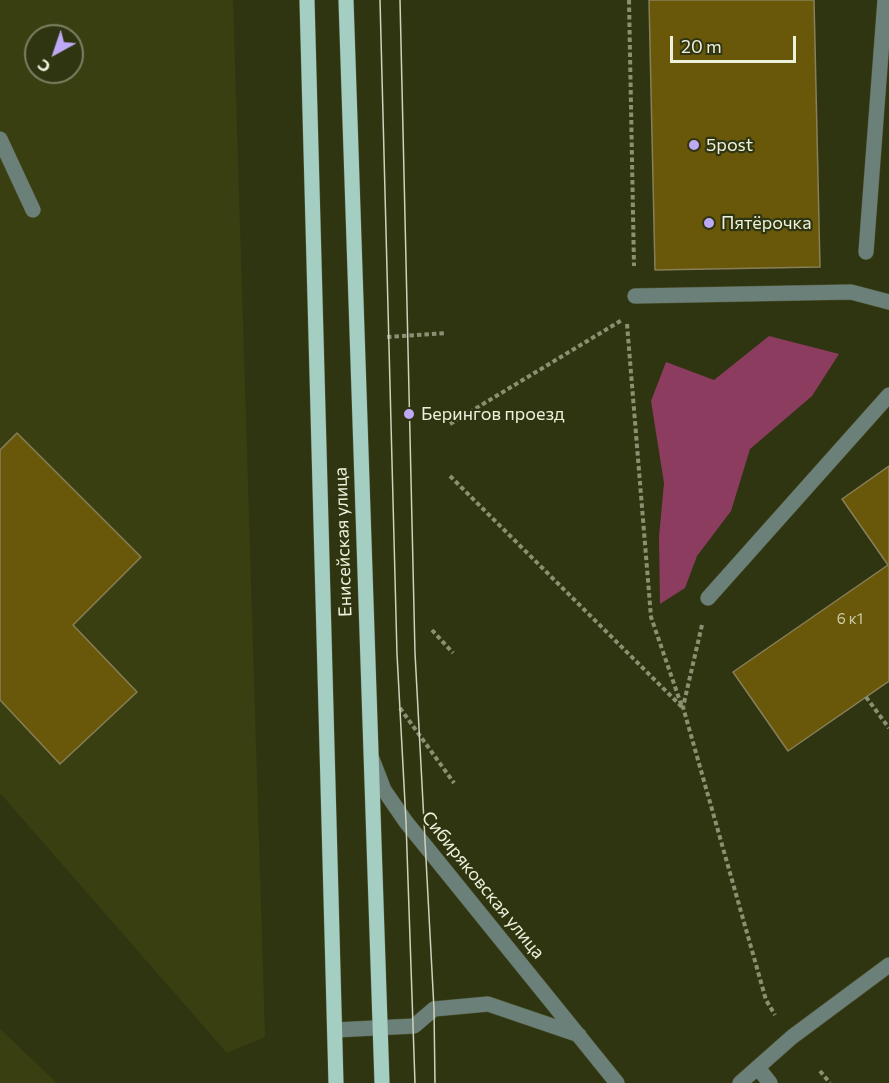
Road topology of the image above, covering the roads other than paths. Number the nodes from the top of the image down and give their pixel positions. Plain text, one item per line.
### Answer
1 (307, 0) edge
2 (346, 0) edge
3 (885, 0) edge
4 (0, 139) edge
5 (33, 210) dead end
6 (866, 252) dead end
7 (635, 296) road end
8 (889, 302) edge
9 (889, 395) edge
10 (708, 598) road end
11 (369, 751) junction
12 (889, 965) edge
13 (382, 1029) junction
14 (335, 1030) junction
15 (579, 1035) junction
16 (758, 1068) junction
17 (336, 1083) edge
18 (382, 1083) edge
19 (617, 1083) edge
20 (740, 1083) edge
21 (770, 1083) edge

1 - 14 main road, Енисейская улица
2 - 11 main road, Енисейская улица
3 - 6 street
4 - 5 street
7 - 8 street
9 - 10 street
11 - 13 main road, Енисейская улица
11 - 15 street, Сибиряковская улица
12 - 16 street
13 - 14 street
13 - 15 street
13 - 18 main road, Енисейская улица
14 - 17 main road, Енисейская улица
15 - 19 street, Сибиряковская улица
16 - 20 street
16 - 21 street

